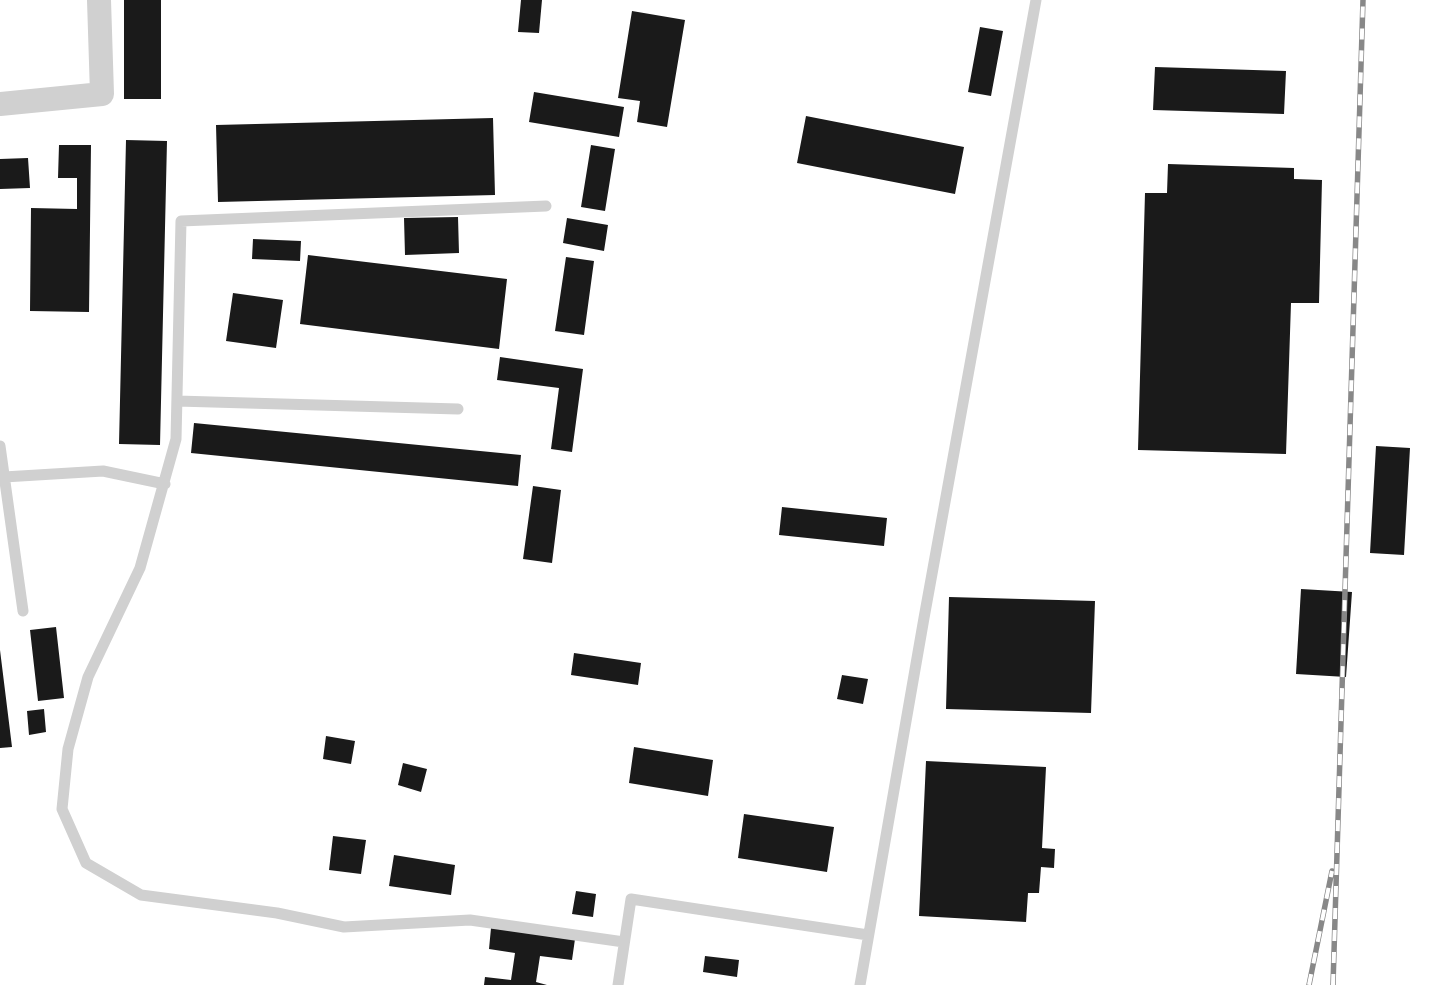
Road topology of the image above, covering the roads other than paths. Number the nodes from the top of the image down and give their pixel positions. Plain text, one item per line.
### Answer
1 (99, 0) edge
2 (1036, 0) edge
3 (0, 104) edge
4 (546, 206) dead end
5 (177, 401) junction
6 (458, 410) dead end
7 (0, 446) edge
8 (4, 478) junction
9 (164, 484) junction
10 (23, 611) dead end
11 (868, 934) junction
12 (624, 942) junction
13 (618, 985) edge
14 (860, 985) edge

1 - 3 street
2 - 11 lane
4 - 5 lane
5 - 6 lane
5 - 9 lane
7 - 8 lane
8 - 9 lane
8 - 10 lane
9 - 12 lane
11 - 12 lane
11 - 14 lane
12 - 13 lane

